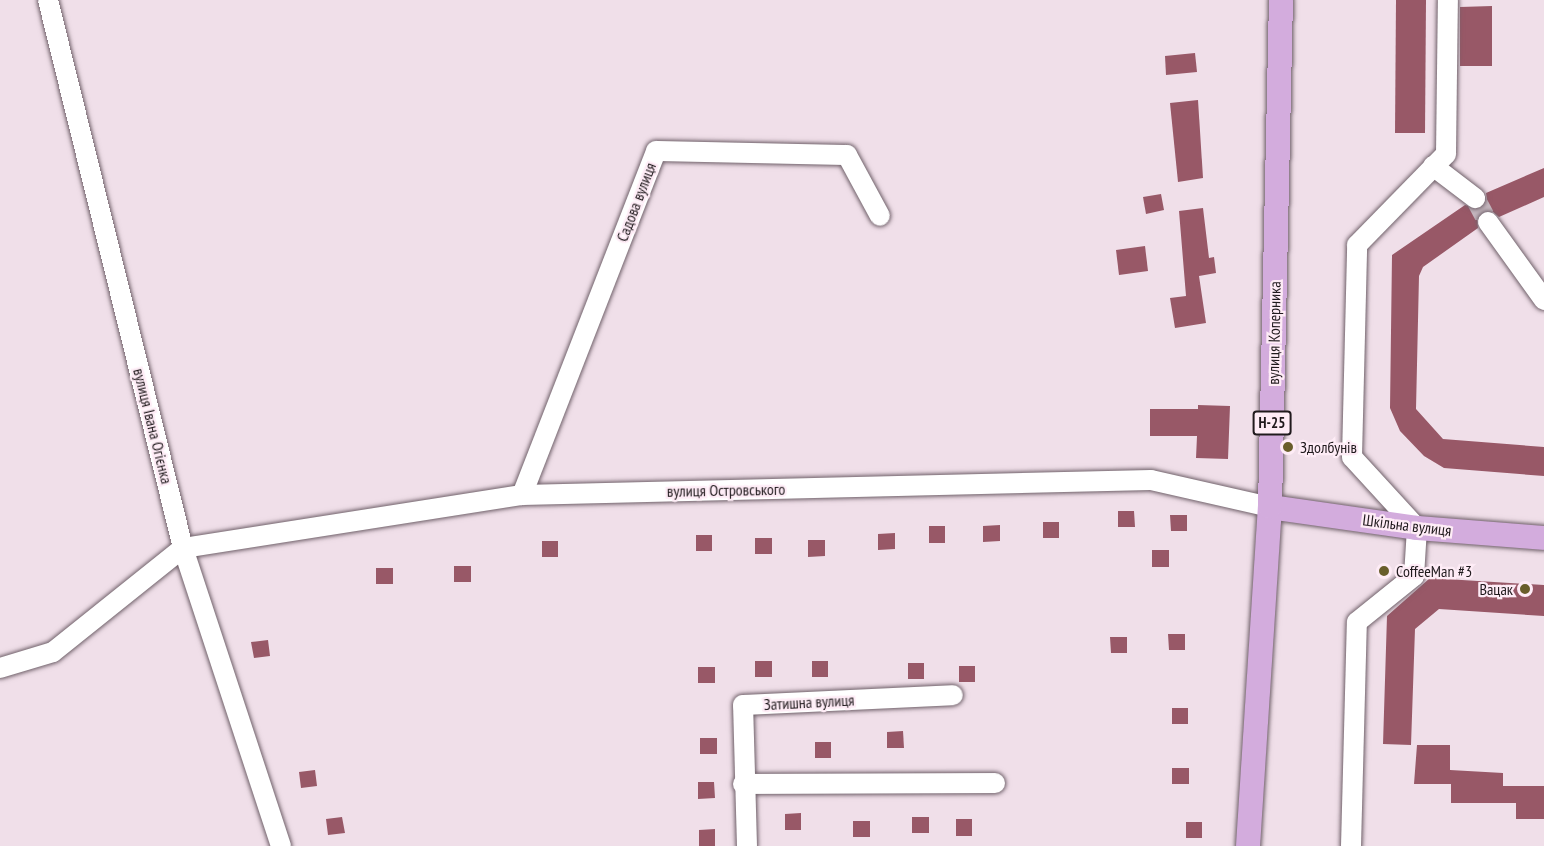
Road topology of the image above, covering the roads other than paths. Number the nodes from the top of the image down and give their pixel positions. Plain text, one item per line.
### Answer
1 (48, 0) edge
2 (1281, 0) edge
3 (1448, 0) edge
4 (1433, 166) junction
5 (1475, 198) tunnel mouth
6 (880, 216) dead end
7 (1488, 222) tunnel mouth
8 (1544, 300) edge
9 (522, 495) junction
10 (1270, 507) junction
11 (1417, 528) junction
12 (1544, 538) edge
13 (183, 548) junction
14 (0, 668) edge
15 (953, 695) dead end
16 (995, 783) dead end
17 (743, 784) junction
18 (280, 846) edge
19 (747, 846) edge
20 (1248, 846) edge
21 (1351, 846) edge

1 - 13 street, вулиця Івана Огієнка
2 - 10 main road, вулиця Коперника / Н-25
3 - 4 street
4 - 5 street
4 - 11 street
6 - 9 street, Садова вулиця
7 - 8 street
9 - 10 street, вулиця Островського
9 - 13 street, вулиця Островського
10 - 11 main road, Шкільна вулиця
10 - 20 main road, вулиця Коперника / Н-25
11 - 12 main road, Шкільна вулиця
11 - 21 street
13 - 14 street
13 - 18 street, вулиця Івана Огієнка
15 - 17 street, Затишна вулиця
16 - 17 street
17 - 19 street, Затишна вулиця

